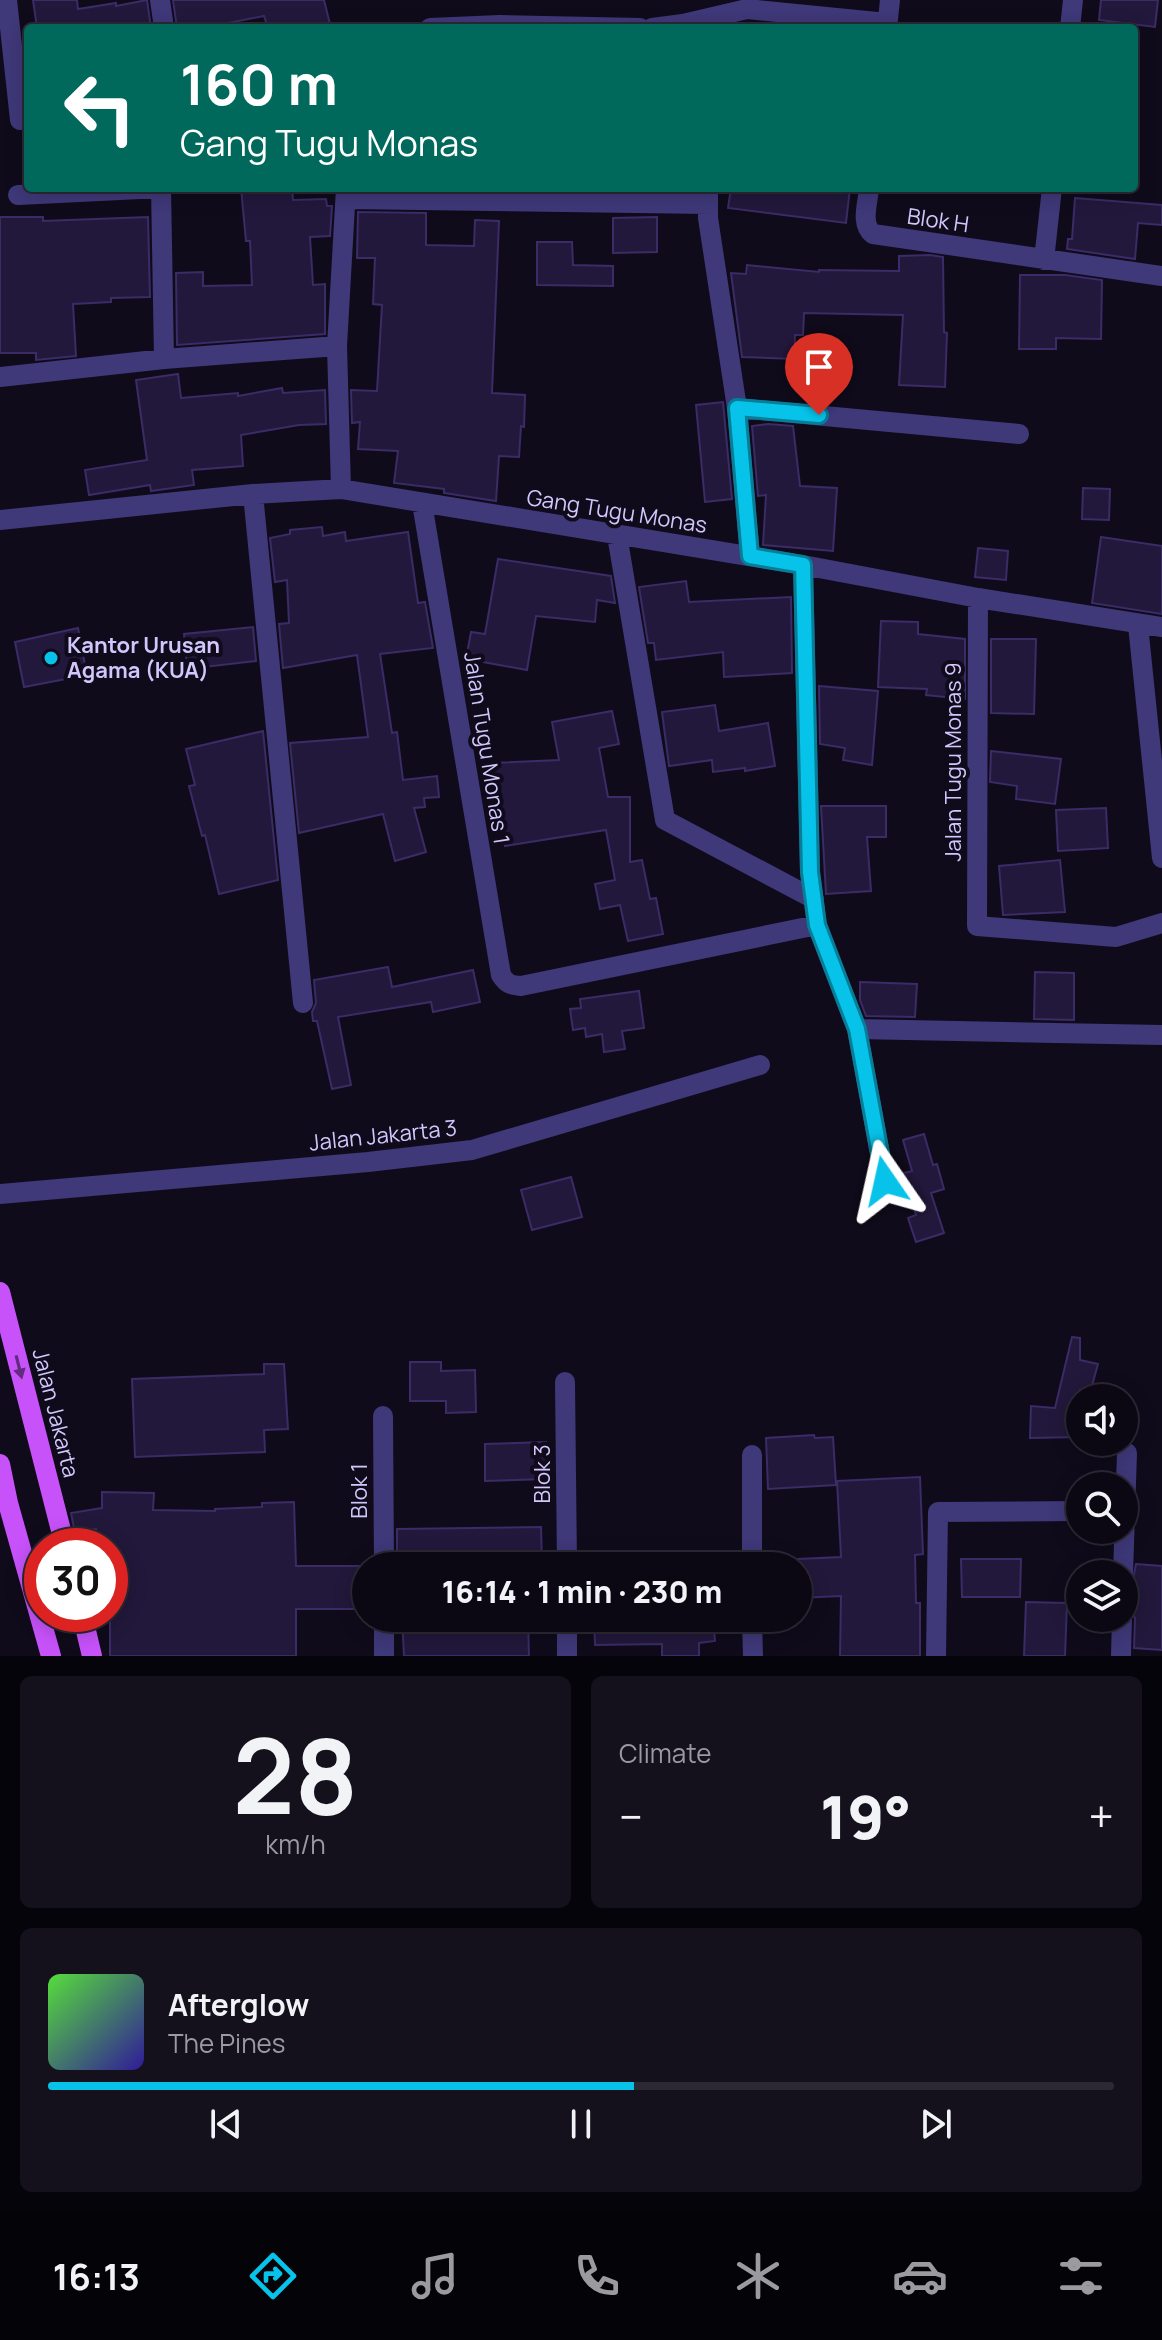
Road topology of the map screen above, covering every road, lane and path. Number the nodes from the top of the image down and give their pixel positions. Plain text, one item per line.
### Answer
1 (7, 0) edge
2 (160, 0) edge
3 (890, 0) edge
4 (1073, 0) edge
5 (703, 23) edge
6 (163, 24) edge
7 (683, 24) edge
8 (878, 24) edge
9 (887, 24) edge
10 (1070, 24) edge
11 (20, 120) dead end
12 (79, 192) edge
13 (161, 192) edge
14 (869, 192) edge
15 (1052, 192) edge
16 (346, 194) edge
17 (18, 195) dead end
18 (708, 196) edge
19 (1044, 260) junction
20 (1162, 276) edge
21 (337, 346) junction
22 (164, 359) junction
23 (0, 377) edge
24 (737, 408) junction
25 (1019, 434) dead end
26 (341, 489) junction
27 (253, 494) junction
28 (422, 503) junction
29 (0, 520) edge
30 (617, 535) junction
31 (750, 556) junction
32 (803, 565) junction
33 (978, 598) junction
34 (1138, 625) junction
35 (1162, 627) edge
36 (1162, 858) edge
37 (814, 899) junction
38 (1162, 923) edge
39 (817, 925) junction
40 (303, 1003) dead end
41 (857, 1029) junction
42 (1162, 1035) edge
43 (760, 1065) dead end
44 (885, 1181) dead end
45 (0, 1194) edge
46 (0, 1292) edge
47 (565, 1382) dead end
48 (383, 1416) dead end
49 (752, 1455) dead end
50 (0, 1464) edge
51 (4, 1504) edge
52 (1066, 1511) edge
53 (60, 1528) edge
54 (384, 1552) edge
55 (567, 1552) edge
56 (752, 1552) edge
57 (86, 1632) edge
58 (384, 1632) edge
59 (567, 1632) edge
60 (752, 1632) edge
61 (1122, 1632) edge
62 (51, 1656) edge
63 (92, 1656) edge
64 (384, 1656) edge
65 (567, 1656) edge
66 (753, 1656) edge
67 (936, 1656) edge
68 (1121, 1656) edge

1 - 11 street
2 - 6 street
3 - 9 street
4 - 10 street
5 - 7 street
5 - 8 street
12 - 17 street
13 - 22 street
14 - 19 street, Blok H
15 - 19 street
16 - 18 street
16 - 21 street
18 - 24 street
19 - 20 street, Blok H
21 - 22 street
21 - 26 street
22 - 23 street
24 - 25 street
24 - 31 street
26 - 27 street, Gang Tugu Monas
26 - 28 street, Gang Tugu Monas
27 - 29 street, Gang Tugu Monas
27 - 40 street
28 - 30 street, Gang Tugu Monas
28 - 39 street, Jalan Tugu Monas 1
30 - 31 street, Gang Tugu Monas
30 - 37 street
31 - 32 street, Gang Tugu Monas
32 - 33 street, Gang Tugu Monas
32 - 37 street
33 - 34 street, Gang Tugu Monas
33 - 38 street, Jalan Tugu Monas 9
34 - 35 street, Gang Tugu Monas
34 - 36 street
37 - 39 street
39 - 41 street
41 - 42 street
41 - 44 street
43 - 45 street, Jalan Jakarta 3
46 -> 53 main road, Jalan Jakarta
47 - 55 street, Blok 3
48 - 54 street, Blok 1
49 - 56 street
50 - 51 main road
51 - 62 main road
52 - 67 street
57 - 63 main road
58 - 64 street
59 - 65 street
60 - 66 street
61 - 68 street

